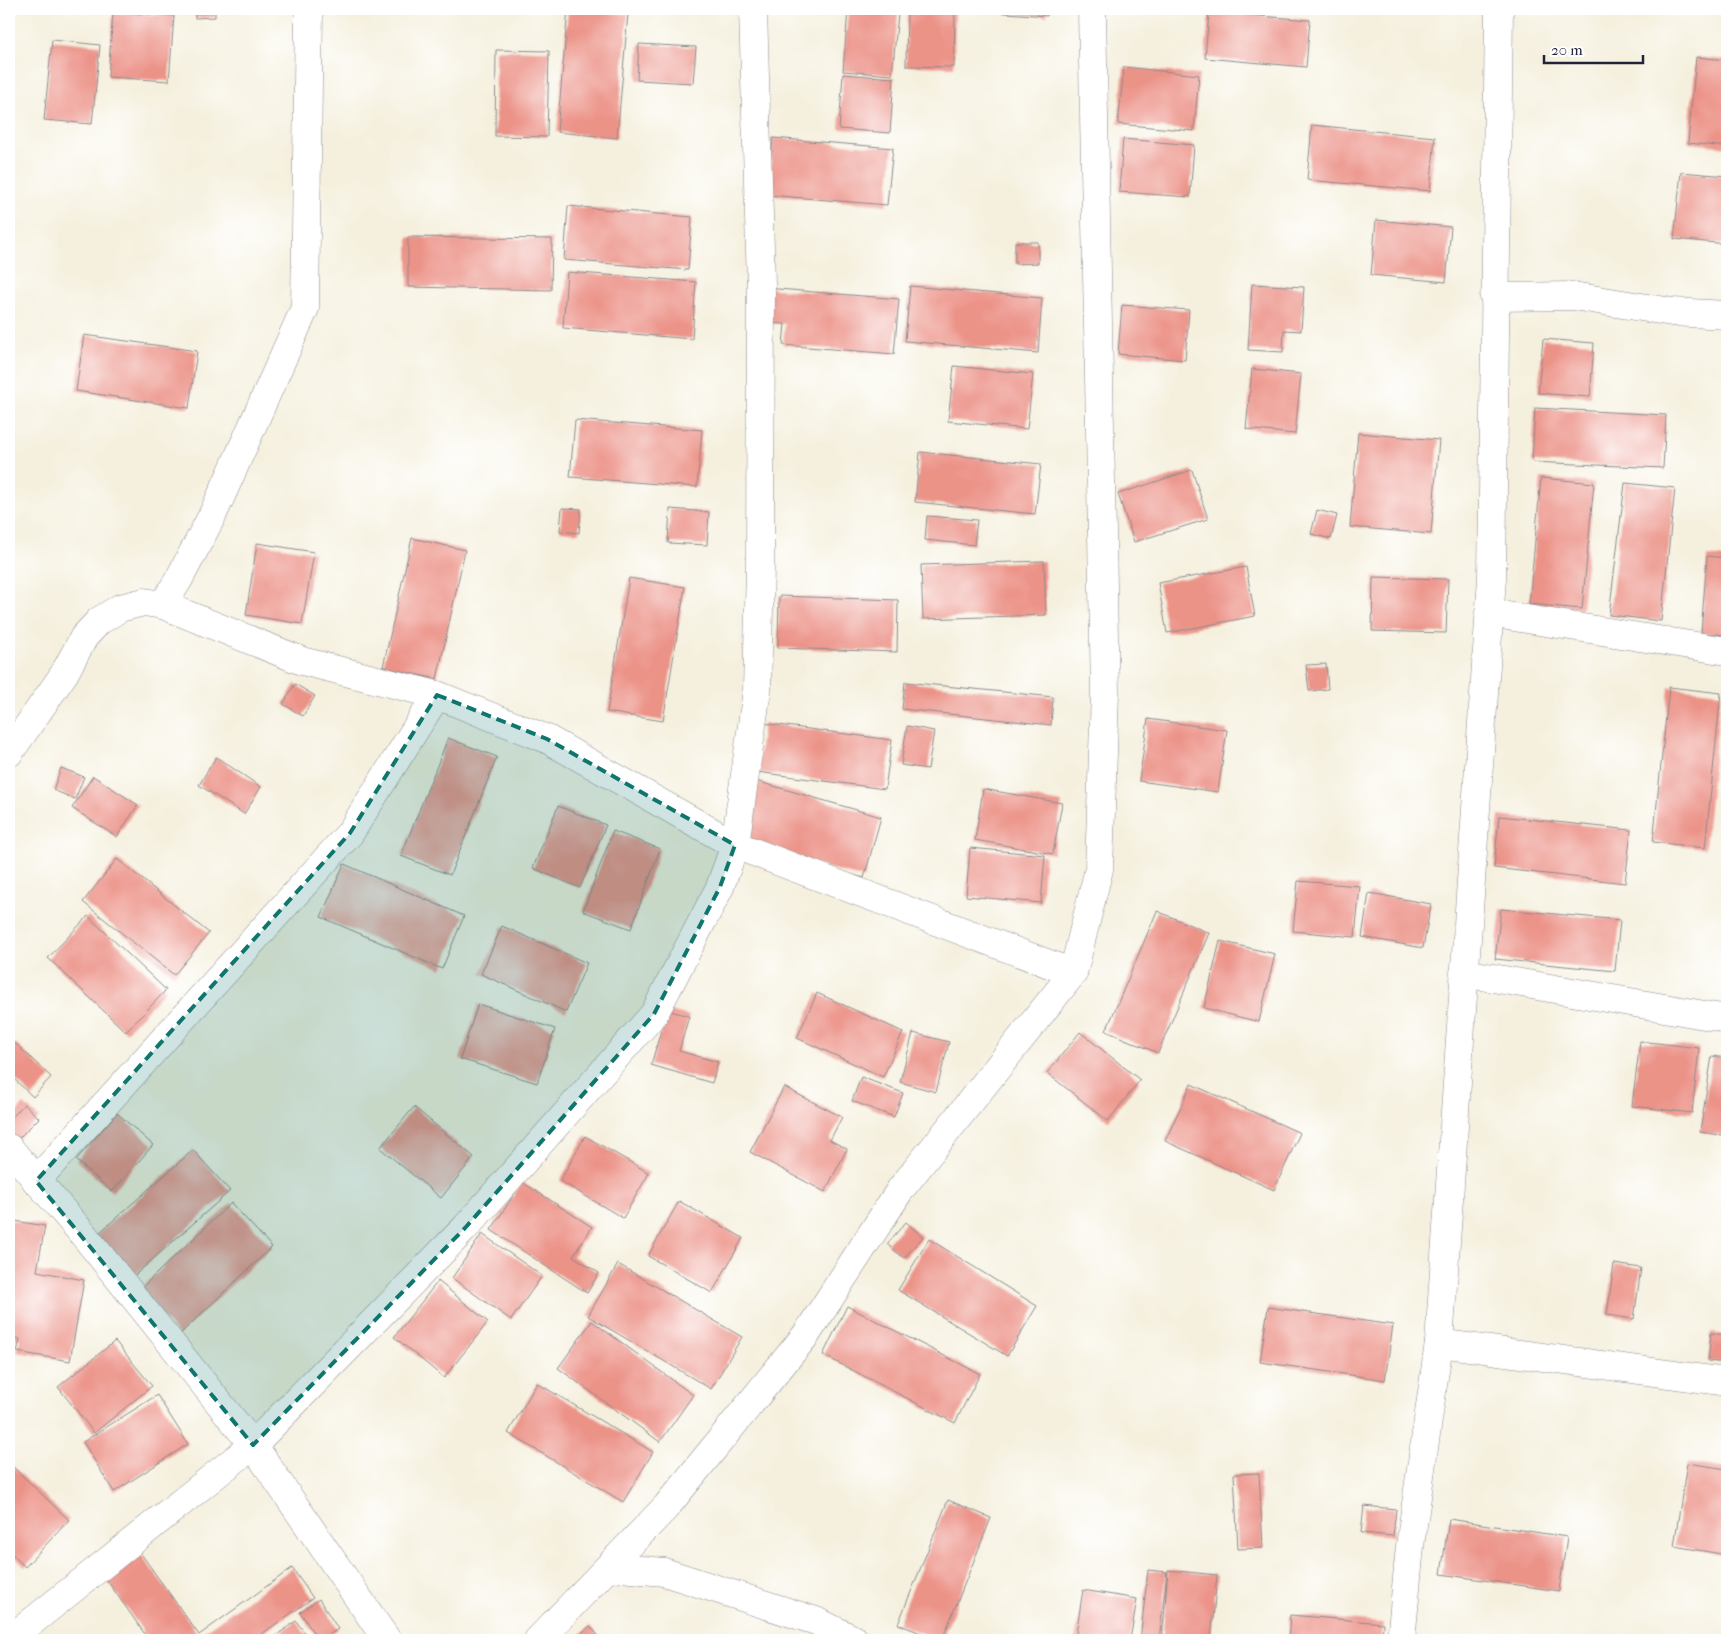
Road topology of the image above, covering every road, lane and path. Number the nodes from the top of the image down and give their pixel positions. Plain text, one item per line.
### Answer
1 (309, 9) edge
2 (753, 9) edge
3 (1092, 9) edge
4 (1499, 9) edge
5 (1494, 297) junction
6 (1727, 315) edge
7 (163, 605) junction
8 (1489, 613) junction
9 (1727, 650) edge
10 (437, 695) junction
11 (9, 753) edge
12 (735, 845) junction
13 (1073, 973) junction
14 (1464, 973) junction
15 (1727, 1019) edge
16 (9, 1148) edge
17 (36, 1181) junction
18 (1439, 1343) junction
19 (1727, 1382) edge
20 (253, 1445) junction
21 (610, 1567) junction
22 (9, 1640) edge
23 (387, 1640) edge
24 (538, 1640) edge
25 (855, 1640) edge
26 (1402, 1640) edge

1 - 7 street
2 - 12 street
3 - 13 street
4 - 5 street
5 - 6 street
5 - 8 street
7 - 10 street
7 - 11 street
8 - 9 street
8 - 14 street
10 - 12 street
10 - 17 street
12 - 13 street
12 - 20 street
13 - 21 street
14 - 15 street
14 - 18 street
16 - 17 street
17 - 20 street
18 - 19 street
18 - 26 street
20 - 22 street
20 - 23 street
21 - 24 street
21 - 25 street

